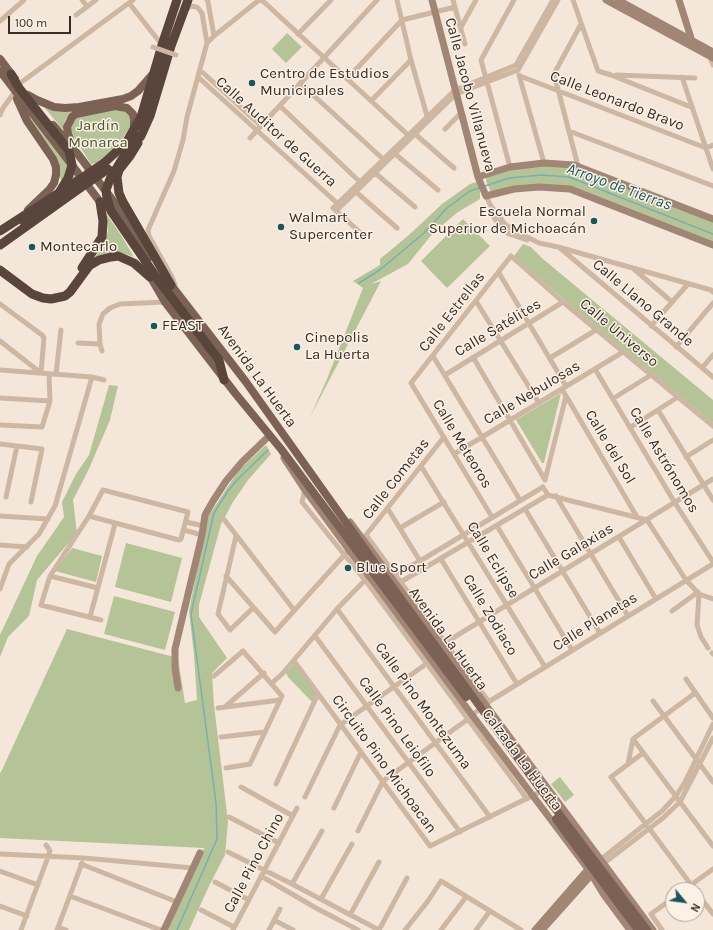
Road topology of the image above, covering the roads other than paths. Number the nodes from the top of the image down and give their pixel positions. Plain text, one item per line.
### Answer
1 (24, 0) edge
2 (82, 0) edge
3 (96, 0) edge
4 (177, 0) edge
5 (188, 0) edge
6 (207, 0) edge
7 (260, 0) edge
8 (331, 0) edge
9 (377, 0) edge
10 (396, 0) edge
11 (432, 0) edge
12 (453, 0) edge
13 (476, 0) edge
14 (514, 0) edge
15 (553, 0) edge
16 (558, 0) edge
17 (573, 0) edge
18 (606, 0) edge
19 (618, 0) edge
20 (679, 0) edge
21 (131, 2) edge
22 (87, 6) junction
23 (454, 7) junction
24 (435, 12) junction
25 (76, 15) dead end
26 (181, 20) junction
27 (402, 20) junction
28 (0, 21) edge
29 (581, 24) junction
30 (168, 27) junction
31 (460, 27) junction
32 (298, 34) junction
33 (214, 36) junction
34 (207, 43) junction
35 (465, 44) dead end
36 (693, 44) junction
37 (162, 45) junction
38 (153, 47) dead end
39 (0, 53) edge
40 (176, 55) dead end
41 (712, 56) edge
42 (324, 58) junction
43 (0, 59) edge
44 (411, 60) junction
45 (713, 64) edge
46 (517, 67) junction
47 (200, 70) junction
48 (0, 71) edge
49 (154, 72) junction
50 (611, 75) junction
51 (520, 76) junction
52 (10, 77) junction
53 (198, 78) junction
54 (682, 78) junction
55 (695, 78) dead end
56 (347, 79) junction
57 (487, 80) junction
58 (300, 82) junction
59 (19, 84) junction
60 (559, 90) junction
61 (14, 92) junction
62 (456, 92) junction
63 (29, 98) junction
64 (371, 101) junction
65 (280, 106) junction
66 (691, 107) junction
67 (462, 113) junction
68 (0, 115) edge
69 (427, 116) junction
70 (261, 126) junction
71 (445, 129) dead end
72 (256, 131) junction
73 (569, 131) junction
74 (412, 133) junction
75 (137, 134) junction
76 (250, 138) dead end
77 (713, 146) edge
78 (706, 148) junction
79 (77, 153) junction
80 (393, 153) junction
81 (383, 159) junction
82 (544, 163) junction
83 (578, 166) junction
84 (510, 167) junction
85 (454, 168) dead end
86 (713, 169) edge
87 (374, 172) junction
88 (479, 179) junction
89 (360, 182) junction
90 (78, 185) junction
91 (713, 186) edge
92 (438, 190) dead end
93 (355, 191) junction
94 (485, 194) junction
95 (100, 202) junction
96 (337, 203) junction
97 (415, 207) dead end
98 (336, 211) junction
99 (713, 219) edge
100 (22, 220) junction
101 (397, 228) dead end
102 (0, 231) edge
103 (363, 235) dead end
104 (1, 244) edge
105 (713, 245) edge
106 (558, 246) junction
107 (511, 256) joint
108 (0, 262) edge
109 (633, 269) junction
110 (0, 270) edge
111 (499, 273) junction
112 (154, 279) junction
113 (688, 284) junction
114 (171, 285) junction
115 (713, 292) edge
116 (178, 293) junction
117 (476, 301) junction
118 (165, 302) junction
119 (563, 302) junction
120 (672, 302) junction
121 (713, 303) edge
122 (0, 304) edge
123 (529, 324) junction
124 (651, 326) junction
125 (61, 330) dead end
126 (596, 330) junction
127 (0, 341) edge
128 (501, 341) junction
129 (78, 343) dead end
130 (100, 344) junction
131 (676, 347) junction
132 (102, 351) dead end
133 (622, 352) junction
134 (713, 355) edge
135 (433, 356) junction
136 (473, 357) junction
137 (550, 358) junction
138 (702, 368) junction
139 (596, 369) junction
140 (0, 370) edge
141 (41, 373) junction
142 (49, 374) junction
143 (56, 374) junction
144 (445, 375) junction
145 (651, 375) junction
146 (92, 377) junction
147 (713, 377) edge
148 (104, 380) dead end
149 (224, 380) junction
150 (412, 383) joint
151 (564, 388) junction
152 (566, 396) junction
153 (678, 397) junction
154 (0, 398) edge
155 (614, 398) junction
156 (50, 401) junction
157 (539, 403) junction
158 (658, 410) junction
159 (510, 420) junction
160 (0, 425) edge
161 (631, 426) junction
162 (713, 426) edge
163 (269, 436) junction
164 (444, 437) junction
165 (482, 438) junction
166 (713, 440) edge
167 (0, 444) edge
168 (17, 446) junction
169 (281, 449) junction
170 (454, 454) junction
171 (686, 457) junction
172 (300, 459) junction
173 (422, 466) junction
174 (545, 480) junction
175 (713, 480) edge
176 (704, 485) junction
177 (543, 487) junction
178 (548, 495) junction
179 (556, 496) junction
180 (6, 497) dead end
181 (520, 500) junction
182 (713, 500) edge
183 (31, 502) dead end
184 (444, 502) junction
185 (675, 503) junction
186 (388, 509) junction
187 (525, 509) junction
188 (0, 516) edge
189 (89, 516) junction
190 (492, 517) junction
191 (637, 517) junction
192 (223, 518) dead end
193 (48, 519) junction
194 (647, 520) junction
195 (186, 522) junction
196 (115, 524) junction
197 (204, 526) junction
198 (497, 526) junction
199 (400, 528) junction
200 (184, 530) junction
201 (463, 534) junction
202 (202, 535) junction
203 (236, 536) junction
204 (619, 537) junction
205 (468, 543) junction
206 (0, 545) edge
207 (27, 547) junction
208 (347, 552) junction
209 (591, 554) junction
210 (441, 559) junction
211 (420, 560) junction
212 (713, 563) edge
213 (562, 571) junction
214 (371, 573) junction
215 (2, 574) edge
216 (50, 576) junction
217 (226, 576) junction
218 (686, 580) junction
219 (388, 581) junction
220 (98, 588) junction
221 (535, 588) junction
222 (0, 589) edge
223 (698, 593) junction
224 (656, 599) junction
225 (713, 599) edge
226 (507, 605) junction
227 (253, 608) junction
228 (337, 609) junction
229 (294, 610) junction
230 (672, 611) dead end
231 (628, 616) junction
232 (90, 617) junction
233 (101, 620) dead end
234 (480, 622) junction
235 (600, 633) junction
236 (315, 636) junction
237 (441, 645) junction
238 (708, 648) dead end
239 (572, 650) junction
240 (431, 660) junction
241 (294, 661) junction
242 (545, 667) junction
243 (264, 673) junction
244 (214, 676) dead end
245 (686, 679) dead end
246 (272, 683) junction
247 (517, 684) junction
248 (394, 686) junction
249 (178, 688) dead end
250 (695, 693) junction
251 (318, 694) junction
252 (280, 700) junction
253 (653, 701) dead end
254 (366, 706) junction
255 (225, 707) junction
256 (218, 708) dead end
257 (478, 710) junction
258 (664, 716) junction
259 (713, 718) edge
260 (713, 724) edge
261 (340, 725) junction
262 (265, 732) junction
263 (221, 737) dead end
264 (713, 738) edge
265 (632, 739) junction
266 (435, 743) junction
267 (361, 752) junction
268 (643, 753) junction
269 (696, 760) junction
270 (408, 762) junction
271 (628, 764) junction
272 (700, 764) junction
273 (226, 768) dead end
274 (383, 781) junction
275 (713, 782) edge
276 (276, 784) dead end
277 (241, 787) dead end
278 (532, 796) junction
279 (676, 796) junction
280 (305, 797) dead end
281 (680, 802) junction
282 (298, 808) dead end
283 (334, 808) dead end
284 (293, 816) junction
285 (229, 817) dead end
286 (490, 817) junction
287 (648, 826) junction
288 (358, 831) dead end
289 (322, 832) dead end
290 (460, 832) junction
291 (279, 843) junction
292 (352, 844) dead end
293 (46, 845) dead end
294 (713, 846) edge
295 (228, 852) dead end
296 (200, 853) dead end
297 (0, 854) edge
298 (48, 857) junction
299 (84, 858) junction
300 (379, 862) dead end
301 (82, 864) junction
302 (595, 867) junction
303 (193, 868) junction
304 (713, 869) edge
305 (264, 870) junction
306 (0, 871) edge
307 (261, 876) junction
308 (407, 878) dead end
309 (215, 882) dead end
310 (689, 882) edge
311 (695, 882) edge
312 (292, 884) junction
313 (38, 885) junction
314 (70, 896) junction
315 (468, 898) junction
316 (321, 899) junction
317 (249, 900) junction
318 (177, 902) junction
319 (665, 904) edge
320 (705, 904) edge
321 (0, 906) edge
322 (280, 909) dead end
323 (201, 910) dead end
324 (490, 911) junction
325 (350, 914) junction
326 (713, 914) edge
327 (27, 916) junction
328 (274, 920) junction
329 (58, 928) edge
330 (233, 929) edge
331 (649, 929) edge
332 (21, 930) edge
333 (66, 930) edge
334 (161, 930) edge
335 (164, 930) edge
336 (269, 930) edge
337 (293, 930) edge
338 (358, 930) edge
339 (379, 930) edge
340 (405, 930) edge
341 (441, 930) edge
342 (476, 930) edge
343 (521, 930) edge
344 (535, 930) edge
345 (542, 930) edge
346 (630, 930) edge
347 (638, 930) edge
348 (662, 930) edge

1 - 28 street
2 - 22 street
3 - 22 street
4 - 30 highway
5 - 26 highway
6 - 33 street
7 - 32 street
7 - 33 street
8 - 32 street
9 - 42 street
10 - 27 street
11 - 24 street, Calle Jacobo Villanueva
12 - 23 street
13 - 31 street
14 - 57 street
15 - 46 street
16 - 46 street
17 - 29 street
18 - 36 street
19 - 36 street
20 - 36 street
21 - 37 street
21 - 59 street
22 - 25 street
23 - 24 street
23 - 31 street
24 - 27 street
24 - 62 street, Calle Jacobo Villanueva
26 - 34 street
26 - 75 highway
27 - 44 street
27 - 56 street
29 - 50 street
29 - 60 street
30 - 37 highway
30 - 75 highway
31 - 35 street
32 - 42 street
33 - 34 street
34 - 47 street
36 - 41 street
37 - 49 highway
38 - 40 street, bridge
39 - 59 street
41 - 45 street
42 - 56 street
42 - 58 street
43 - 52 main road
44 - 64 street
44 - 69 street
46 - 51 street
46 - 57 street
47 - 53 street
47 - 70 street, Calle Auditor de Guerra
48 - 52 main road
49 - 63 main road
49 - 75 highway
50 - 54 street
50 - 66 street
51 - 60 street, Calle Leonardo Bravo
51 - 82 street
52 - 59 main road
52 - 61 main road
52 - 63 highway
52 - 95 main road, Avenida La Huerta
53 - 72 street, Calle Auditor de Guerra
53 - 116 street
54 - 55 street
54 - 66 street
56 - 64 street
57 - 62 street
57 - 84 street
58 - 65 street
58 - 81 street
59 - 63 main road
60 - 73 street
60 - 78 street, Calle Leonardo Bravo
61 - 68 street
61 - 100 main road
62 - 67 street, Calle Jacobo Villanueva
62 - 69 street
62 - 74 street
63 - 79 main road
63 - 100 highway, bridge
64 - 74 street
65 - 70 street
65 - 89 street
66 - 78 street
67 - 71 street
67 - 88 street, Calle Jacobo Villanueva
69 - 74 street
70 - 72 street
72 - 76 street
72 - 96 street, Calle Auditor de Guerra
73 - 83 street
73 - 91 street
74 - 80 street
74 - 85 street
75 - 79 main road
75 - 90 highway, bridge
75 - 112 highway, bridge
75 - 114 highway
77 - 78 street
78 - 86 street
79 - 114 main road, Avenida La Huerta
80 - 81 street
80 - 87 street
80 - 92 street
81 - 87 street
82 - 83 street
82 - 84 street
83 - 99 street
84 - 88 street
87 - 89 street
87 - 93 street
87 - 97 street
88 - 94 street, Calle Jacobo Villanueva
89 - 93 street
90 - 100 highway
90 - 104 highway
93 - 96 street
93 - 98 street
93 - 101 street
94 - 105 street
94 - 106 street
95 - 108 highway
95 - 112 main road, Avenida La Huerta
96 - 98 street
98 - 103 street
100 - 102 highway
100 - 104 highway
106 - 109 street
106 - 124 street, Calle Llano Grande
107 - 111 street, Calle Estrellas
107 - 119 street, Calle Universo
109 - 113 street
109 - 120 street
110 - 112 highway
111 - 117 street, Calle Estrellas
111 - 123 street, Calle del Sol
112 - 118 main road, Avenida La Huerta
112 - 149 highway
113 - 115 street
113 - 120 street
114 - 116 main road, Avenida La Huerta
116 - 172 main road, Avenida La Huerta
117 - 128 street
117 - 135 street, Calle Estrellas
118 - 130 street
118 - 149 main road, Avenida La Huerta
119 - 123 street, Calle Satélites
119 - 126 street, Calle Universo
120 - 124 street
121 - 131 street
122 - 141 street
123 - 128 street, Calle Satélites
123 - 137 street, Calle del Sol
124 - 131 street, Calle Llano Grande
125 - 143 street
126 - 133 street, Calle Universo
126 - 137 street
127 - 141 street
128 - 136 street, Calle Satélites
128 - 157 street
129 - 130 street
130 - 132 street
131 - 138 street, Calle Llano Grande
133 - 139 street, Calle Nebulosas
133 - 145 street, Calle Universo
134 - 138 street
135 - 144 street
135 - 150 street, Calle Estrellas
136 - 144 street, Calle Satélites
136 - 159 street
137 - 151 street, Calle del Sol
138 - 147 street, Calle Llano Grande
139 - 151 street, Calle Nebulosas
139 - 155 street, Calle Astrónomos
140 - 141 street
141 - 142 street
142 - 143 street
142 - 156 street
143 - 146 street
144 - 165 street
145 - 153 street, Calle Universo
145 - 155 street
146 - 148 street
146 - 193 street
149 - 163 main road, Avenida La Huerta
150 - 164 street, Calle Meteoros
151 - 152 street, Calle del Sol
151 - 157 street, Calle Nebulosas
152 - 174 street
152 - 191 street, Calle del Sol
153 - 158 street
153 - 162 street, Calle Universo
154 - 156 street
155 - 161 street, Calle Astrónomos
156 - 160 street
157 - 159 street, Calle Nebulosas
158 - 161 street
158 - 171 street
159 - 165 street, Calle Nebulosas
159 - 174 street
161 - 185 street, Calle Astrónomos
163 - 169 main road, Avenida La Huerta
163 - 197 street
164 - 170 street, Calle Meteoros
164 - 173 street, Calle Cometas
165 - 170 street, Calle Nebulosas
165 - 181 street
166 - 171 street
167 - 168 street
168 - 180 street
168 - 183 street
169 - 208 street, Calzada La Huerta
169 - 214 main road, Avenida La Huerta
170 - 190 street, Calle Meteoros
171 - 176 street
172 - 214 main road, Avenida La Huerta
172 - 219 street
173 - 184 street, Calle Eclipse
173 - 186 street, Calle Cometas
174 - 177 street
175 - 176 street, Calle Galaxias
176 - 182 street
176 - 185 street, Calle Galaxias
177 - 178 street
177 - 181 street
178 - 179 street
178 - 187 street
179 - 191 street
179 - 209 street
181 - 190 street
184 - 199 street
184 - 201 street, Calle Eclipse
185 - 194 street, Calle Galaxias
185 - 212 street, Calle Astrónomos
186 - 199 street
186 - 219 street, Calle Cometas
187 - 198 street
187 - 213 street
188 - 193 street
189 - 195 street
189 - 196 street
189 - 216 street
190 - 201 street
191 - 194 street
192 - 203 street
193 - 207 street
194 - 204 street, Calle Galaxias
194 - 218 street
195 - 197 street
195 - 200 street
196 - 200 street
196 - 220 street
197 - 202 street
198 - 205 street
198 - 221 street
199 - 211 street
200 - 202 street
201 - 205 street, Calle Eclipse
201 - 211 street
202 - 249 street
203 - 217 street
203 - 229 street
204 - 209 street, Calle Galaxias
204 - 224 street
205 - 210 street
205 - 226 street, Calle Eclipse
206 - 207 street
207 - 215 street
208 - 214 street, Calzada La Huerta
208 - 229 street
209 - 213 street, Calle Galaxias
209 - 231 street
210 - 219 street
210 - 234 street, Calle Zodiaco
211 - 219 street
212 - 218 street, Calle Planetas
213 - 221 street, Calle Galaxias
213 - 235 street
214 - 219 main road, Avenida La Huerta
214 - 228 street
214 - 240 street, Calzada La Huerta
215 - 222 street
216 - 220 street
216 - 232 street
217 - 227 street
217 - 227 street
218 - 223 street
218 - 224 street, Calle Planetas
219 - 237 main road, Avenida La Huerta
219 - 240 main road, Avenida La Huerta
220 - 232 street
221 - 226 street, Calle Galaxias
221 - 239 street
223 - 225 street
223 - 230 street
223 - 238 street
224 - 231 street, Calle Planetas
226 - 234 street, Calle Galaxias
226 - 242 street, Calle Eclipse
227 - 229 street
228 - 236 street
228 - 248 street, Calle Pino Montezuma
231 - 235 street, Calle Planetas
232 - 233 street
234 - 237 street, Calle Galaxias
234 - 247 street, Calle Zodiaco
235 - 239 street, Calle Planetas
236 - 241 street
236 - 254 street, Calle Pino Leiofilo
237 - 257 main road, Avenida La Huerta
239 - 242 street, Calle Planetas
240 - 248 street
240 - 257 main road, Avenida La Huerta
240 - 257 street, Calzada La Huerta
241 - 246 street
241 - 251 street, Circuito Pino Michoacan
242 - 247 street, Calle Planetas
243 - 244 street
243 - 246 street
243 - 255 street
245 - 250 street
246 - 252 street
247 - 257 street, Calle Planetas
248 - 254 street
248 - 266 street, Calle Pino Montezuma
250 - 258 street
250 - 259 street
251 - 261 street, Circuito Pino Michoacan
251 - 276 street
252 - 255 street
252 - 262 street
253 - 258 street
254 - 261 street
254 - 270 street, Calle Pino Leiofilo
255 - 256 street
257 - 266 street, Calle Planetas
257 - 278 main road, Avenida La Huerta
257 - 278 street, Calzada La Huerta
257 - 302 main road, Avenida La Huerta
258 - 265 street
258 - 269 street
260 - 269 street
261 - 267 street, Circuito Pino Michoacan
261 - 280 street
262 - 263 street
262 - 273 street
264 - 272 street
265 - 268 street
265 - 271 street
266 - 270 street, Calle Planetas
266 - 286 street, Calle Pino Montezuma
267 - 274 street, Circuito Pino Michoacan
267 - 283 street
268 - 271 street
268 - 279 street
269 - 272 street
269 - 279 street
270 - 274 street, Calle Planetas
270 - 290 street, Calle Pino Leiofilo
271 - 287 street
272 - 275 street
272 - 281 street
274 - 288 street
274 - 290 street, Circuito Pino Michoacan
277 - 284 street
278 - 286 street, Circuito Pino Michoacan
278 - 302 main road, Avenida La Huerta
279 - 281 street
279 - 287 street
281 - 287 street
281 - 294 street
282 - 284 street, Calle Pino Chino
284 - 291 street, Calle Pino Chino
285 - 291 street
286 - 290 street, Circuito Pino Michoacan
287 - 302 street
287 - 310 street
289 - 312 street
291 - 305 street, Calle Pino Chino
292 - 316 street
293 - 298 street
295 - 305 street
296 - 303 street
297 - 298 street
298 - 299 street
298 - 313 street
299 - 301 street
299 - 303 street
300 - 325 street
301 - 314 street
301 - 318 street
302 - 331 main road, Avenida La Huerta
302 - 344 street
302 - 345 street
302 - 346 street
302 - 347 main road, Avenida La Huerta
303 - 318 street
304 - 311 street
305 - 307 street, Calle Pino Chino
305 - 312 street
306 - 313 street
307 - 317 street, Calle Pino Chino
307 - 338 street
308 - 339 street
309 - 317 street
312 - 316 street
313 - 327 street
314 - 329 street
314 - 334 street
315 - 324 street
315 - 340 street
315 - 341 street
316 - 325 street
317 - 330 street, Calle Pino Chino
318 - 335 street
319 - 348 street
320 - 326 street
321 - 327 street
322 - 328 street
323 - 330 street
324 - 342 street
324 - 343 street
325 - 339 street
327 - 332 street
328 - 336 street
328 - 337 street
329 - 333 street

